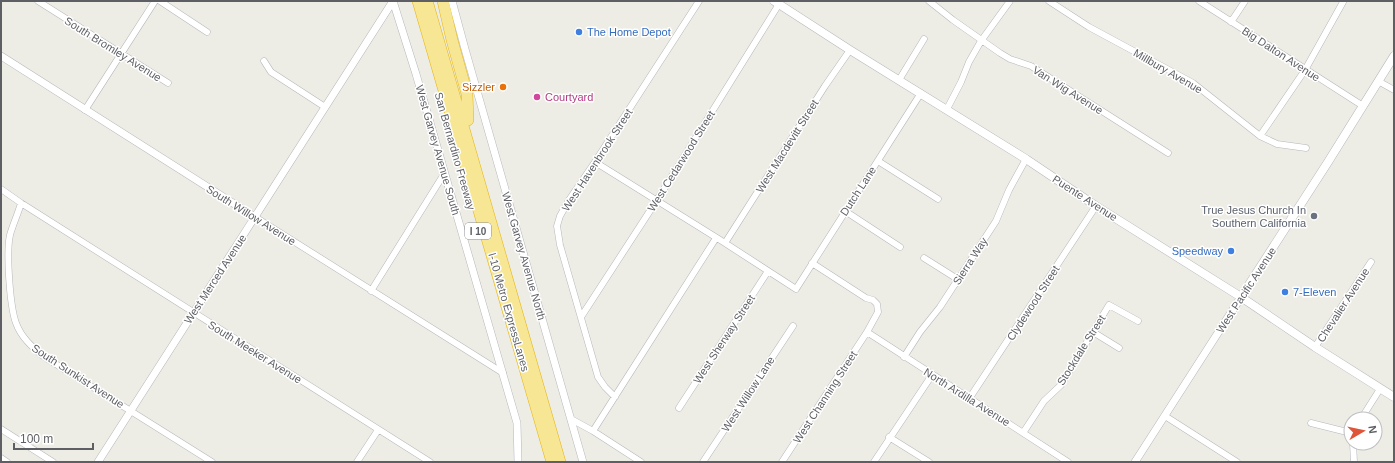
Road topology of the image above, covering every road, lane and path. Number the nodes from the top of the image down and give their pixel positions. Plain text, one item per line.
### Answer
1 (38, 1) edge
2 (155, 1) edge
3 (160, 1) edge
4 (393, 1) edge
5 (412, 1) edge
6 (418, 1) edge
7 (427, 1) edge
8 (434, 1) edge
9 (443, 1) edge
10 (452, 1) edge
11 (699, 1) edge
12 (929, 1) edge
13 (1010, 1) edge
14 (1049, 1) edge
15 (1200, 1) edge
16 (1245, 1) edge
17 (1343, 2) edge
18 (777, 3) edge
19 (1231, 22) junction
20 (207, 32) dead end
21 (924, 39) dead end
22 (981, 40) junction
23 (850, 50) junction
24 (120, 53) junction
25 (1, 56) edge
26 (1394, 56) edge
27 (264, 61) dead end
28 (1305, 70) junction
29 (899, 80) junction
30 (1378, 81) junction
31 (168, 83) dead end
32 (1394, 90) edge
33 (921, 93) junction
34 (325, 106) junction
35 (1364, 106) junction
36 (947, 109) junction
37 (85, 110) junction
38 (468, 120) junction
39 (1260, 136) junction
40 (1306, 148) dead end
41 (1168, 153) dead end
42 (1026, 159) junction
43 (878, 161) junction
44 (595, 162) junction
45 (444, 174) junction
46 (1, 189) edge
47 (938, 198) dead end
48 (657, 200) junction
49 (21, 203) junction
50 (1096, 206) junction
51 (845, 211) junction
52 (255, 217) junction
53 (716, 238) junction
54 (726, 243) junction
55 (900, 247) dead end
56 (924, 258) dead end
57 (1371, 262) dead end
58 (812, 263) junction
59 (768, 270) junction
60 (959, 280) junction
61 (371, 291) junction
62 (1241, 297) junction
63 (193, 312) junction
64 (581, 317) junction
65 (1138, 321) dead end
66 (793, 326) dead end
67 (867, 332) junction
68 (1093, 332) junction
69 (1315, 347) junction
70 (1119, 348) dead end
71 (904, 357) junction
72 (503, 373) junction
73 (932, 375) junction
74 (1380, 389) junction
75 (615, 397) junction
76 (1394, 397) edge
77 (969, 399) junction
78 (679, 408) dead end
79 (132, 410) junction
80 (1366, 411) edge
81 (1165, 416) junction
82 (571, 419) junction
83 (1311, 423) dead end
84 (1, 429) edge
85 (378, 430) junction
86 (593, 431) junction
87 (1343, 431) edge
88 (1024, 433) junction
89 (889, 437) junction
90 (1353, 451) edge
91 (1227, 456) junction
92 (1, 458) edge
93 (7, 462) edge
94 (53, 462) edge
95 (98, 462) edge
96 (212, 462) edge
97 (357, 462) edge
98 (430, 462) edge
99 (518, 462) edge
100 (545, 462) edge
101 (552, 462) edge
102 (560, 462) edge
103 (566, 462) edge
104 (584, 462) edge
105 (641, 462) edge
106 (703, 462) edge
107 (782, 462) edge
108 (874, 462) edge
109 (929, 462) edge
110 (1068, 462) edge
111 (1135, 462) edge
112 (1223, 462) edge
113 (1237, 462) edge
114 (1354, 462) edge

1 - 24 street, South Bromley Avenue
2 - 24 street
3 - 20 street
4 - 34 street, West Merced Avenue
4 - 45 street, West Garvey Avenue South
5 - 100 highway, San Bernardino Freeway / I 10
6 - 101 highway, I-10 Metro ExpressLanes
7 - 102 highway, I-10 Metro ExpressLanes
8 - 38 highway, San Bernardino Freeway / I 10
9 - 38 highway
10 - 82 street, West Garvey Avenue North
11 - 44 street, West Havenbrook Street
12 - 22 street, Van Wig Avenue
13 - 22 street
14 - 39 street, Millbury Avenue
15 - 19 street, Big Dalton Avenue
16 - 19 street
17 - 28 street
18 - 23 main road, Puente Avenue
18 - 48 street, West Cedarwood Street
19 - 28 street, Big Dalton Avenue
21 - 29 street
22 - 36 street
22 - 41 street, Van Wig Avenue
23 - 29 main road, Puente Avenue
23 - 54 street, West Macdevitt Street
24 - 31 street, South Bromley Avenue
24 - 37 street
25 - 37 street, South Willow Avenue
26 - 30 main road, West Pacific Avenue
27 - 34 street
28 - 35 street, Big Dalton Avenue
28 - 39 street
29 - 33 main road, Puente Avenue
30 - 32 street
30 - 35 main road, West Pacific Avenue
33 - 36 main road, Puente Avenue
33 - 43 street, Dutch Lane
34 - 52 street, West Merced Avenue
35 - 62 main road, West Pacific Avenue
36 - 42 main road, Puente Avenue
37 - 52 street, South Willow Avenue
38 - 103 highway, San Bernardino Freeway / I 10
39 - 40 street, Millbury Avenue
42 - 50 main road, Puente Avenue
42 - 60 street, Sierra Way
43 - 47 street
43 - 51 street, Dutch Lane
44 - 48 street
44 - 64 street, West Havenbrook Street
45 - 61 street
45 - 72 street, West Garvey Avenue South
46 - 49 street, South Meeker Avenue
48 - 53 street
48 - 64 street, West Cedarwood Street
49 - 63 street, South Meeker Avenue
49 - 79 street, South Sunkist Avenue
50 - 62 main road, Puente Avenue
50 - 77 street, Clydewood Street
51 - 55 street
51 - 58 street, Dutch Lane
52 - 61 street, South Willow Avenue
52 - 63 street, West Merced Avenue
53 - 54 street
53 - 75 street
54 - 59 street
56 - 60 street
57 - 69 street, Chevalier Avenue
58 - 59 street, Dutch Lane
58 - 67 street, West Channing Street
59 - 78 street, West Sherway Street
60 - 71 street, Sierra Way
61 - 72 street, South Willow Avenue
62 - 69 main road, Puente Avenue
62 - 81 street, West Pacific Avenue
63 - 79 street, West Merced Avenue
63 - 85 street, South Meeker Avenue
64 - 75 street, West Havenbrook Street
65 - 68 street, Stockdale Street
66 - 106 street, West Willow Lane
67 - 71 street, North Ardilla Avenue
67 - 107 street, West Channing Street
68 - 70 street
68 - 88 street, Stockdale Street
69 - 74 main road, Puente Avenue
71 - 73 street, North Ardilla Avenue
72 - 99 street, West Garvey Avenue South
73 - 77 street, North Ardilla Avenue
73 - 89 street
74 - 76 main road, Puente Avenue
74 - 80 street
75 - 86 street
77 - 88 street, North Ardilla Avenue
79 - 95 street, West Merced Avenue
79 - 96 street, South Sunkist Avenue
81 - 91 street
81 - 111 street, West Pacific Avenue
82 - 86 street
82 - 104 street, West Garvey Avenue North
83 - 87 street
84 - 94 street
85 - 97 street
85 - 98 street, South Meeker Avenue
86 - 105 street
88 - 110 street, North Ardilla Avenue
89 - 108 street
89 - 109 street
90 - 114 street
91 - 112 street
91 - 113 street
92 - 93 street

